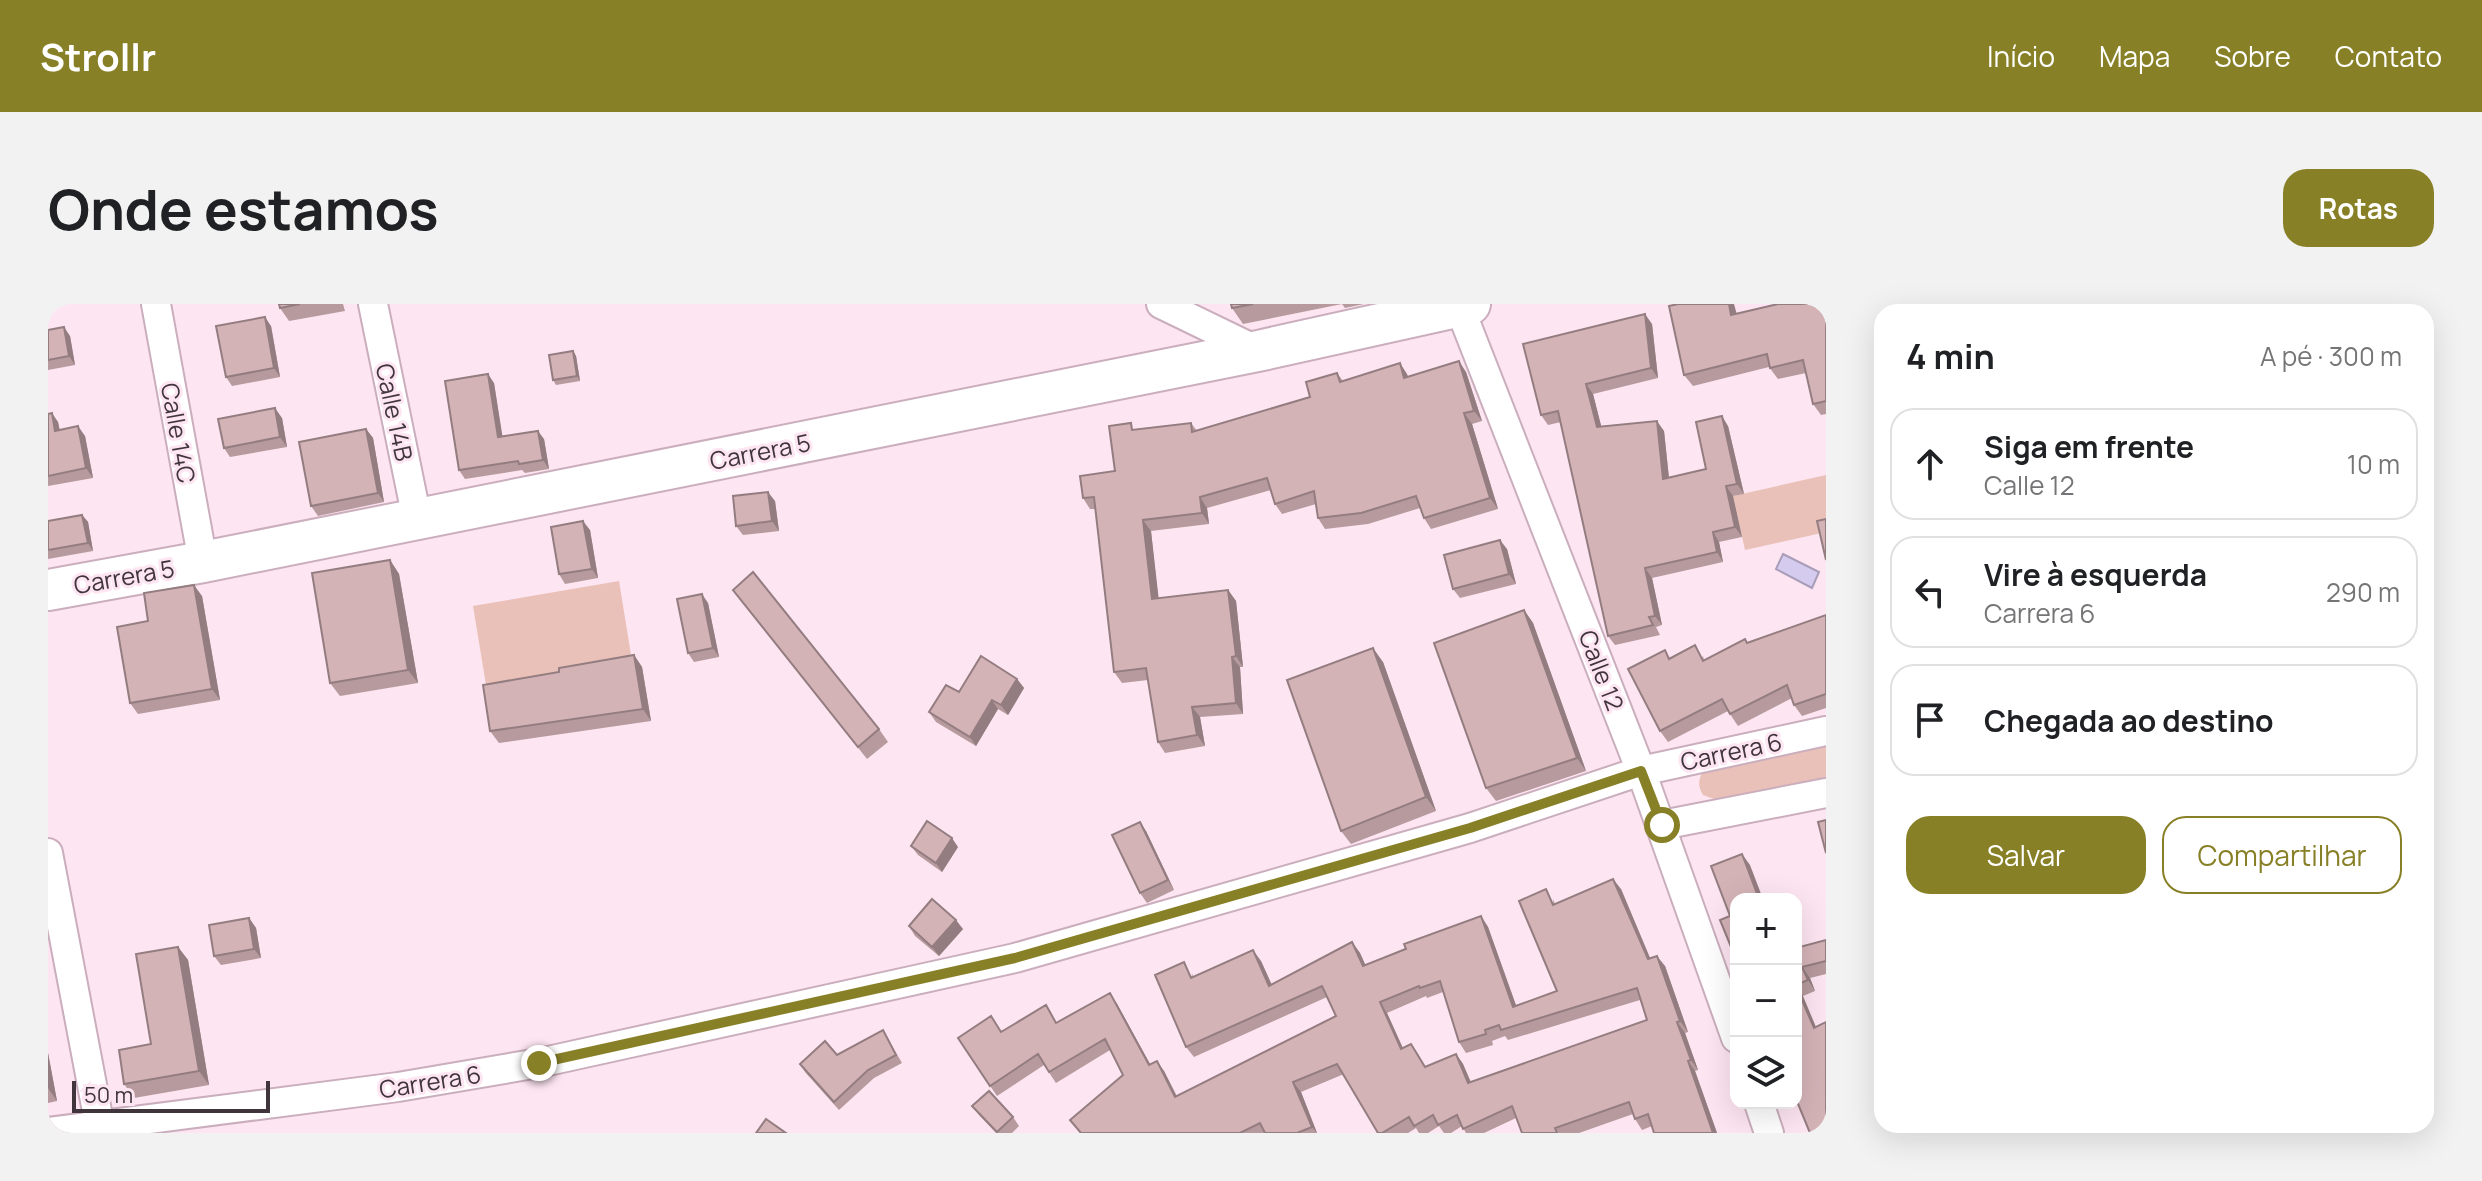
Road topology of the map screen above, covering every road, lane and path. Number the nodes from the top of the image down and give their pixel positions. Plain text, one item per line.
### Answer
1 (156, 304) edge
2 (373, 304) edge
3 (1161, 304) edge
4 (1465, 305) edge
5 (1258, 351) junction
6 (417, 519) junction
7 (203, 562) junction
8 (48, 590) edge
9 (1826, 731) edge
10 (1641, 771) junction
11 (1826, 793) edge
12 (1662, 825) junction
13 (48, 853) edge
14 (1736, 1037) edge
15 (1761, 1109) edge
16 (100, 1127) junction
17 (48, 1132) edge
18 (1769, 1133) edge

1 - 7 street, Calle 14C
2 - 6 street, Calle 14B
3 - 5 street
4 - 5 street, Carrera 5
4 - 10 street, Calle 12
5 - 6 street, Carrera 5
6 - 7 street, Carrera 5
7 - 8 street, Carrera 5
9 - 10 street, Carrera 6
10 - 12 street, Calle 12
10 - 16 street, Carrera 6
11 - 12 street
12 - 14 street, Calle 12
13 - 16 street
15 - 18 street
16 - 17 street, Carrera 6

